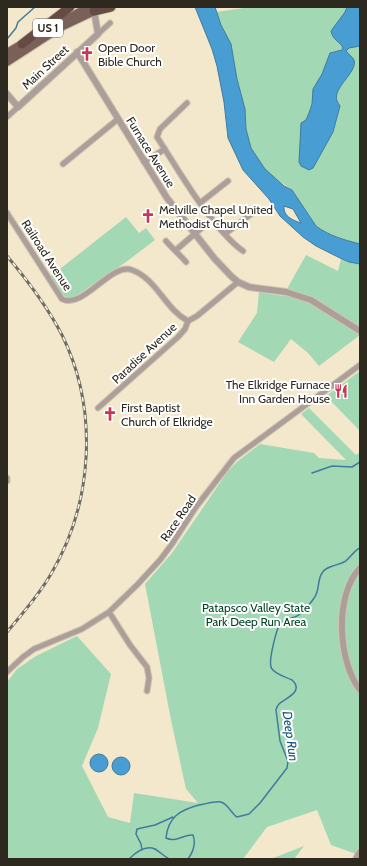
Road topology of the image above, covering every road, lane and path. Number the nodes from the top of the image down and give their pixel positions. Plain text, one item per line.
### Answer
1 (70, 7) edge
2 (103, 7) edge
3 (111, 7) edge
4 (91, 9) edge
5 (110, 23) dead end
6 (98, 34) junction
7 (22, 44) junction
8 (77, 52) junction
9 (7, 53) edge
10 (7, 62) edge
11 (7, 94) edge
12 (188, 103) dead end
13 (18, 107) junction
14 (7, 117) edge
15 (118, 119) junction
16 (165, 149) junction
17 (144, 162) junction
18 (63, 164) dead end
19 (228, 181) dead end
20 (200, 203) junction
21 (255, 211) dead end
22 (7, 213) edge
23 (212, 219) junction
24 (195, 234) junction
25 (225, 234) junction
26 (166, 241) dead end
27 (176, 250) junction
28 (243, 251) dead end
29 (186, 262) dead end
30 (238, 282) junction
31 (188, 321) junction
32 (360, 331) edge
33 (360, 364) edge
34 (98, 408) dead end
35 (7, 478) edge
36 (7, 482) edge
37 (360, 568) edge
38 (109, 612) junction
39 (7, 672) edge
40 (360, 690) edge
41 (147, 691) dead end
42 (360, 852) edge
43 (356, 859) edge

1 - 7 highway
2 - 4 main road, US 1
3 - 4 highway
4 - 6 street
4 - 7 main road, US 1
4 - 10 main road, US 1
5 - 6 street, Main Street
6 - 8 street, Main Street
7 - 9 main road, US 1
8 - 13 street, Main Street
8 - 15 street, Furnace Avenue
11 - 13 street
12 - 16 street
13 - 14 street, Main Street
15 - 17 street, Furnace Avenue
15 - 18 street
16 - 17 street
16 - 20 street
17 - 24 street, Furnace Avenue
19 - 20 street
20 - 23 street
21 - 25 street
22 - 31 street, Railroad Avenue
23 - 24 street
23 - 25 street
24 - 27 street
24 - 30 street, Furnace Avenue
25 - 28 street
26 - 27 street
27 - 29 street
30 - 31 street, Paradise Avenue
30 - 32 street, Furnace Avenue
31 - 34 street, Paradise Avenue
33 - 38 street, Race Road
35 - 36 street
37 - 40 street
38 - 39 street, Race Road
38 - 41 street
42 - 43 street

